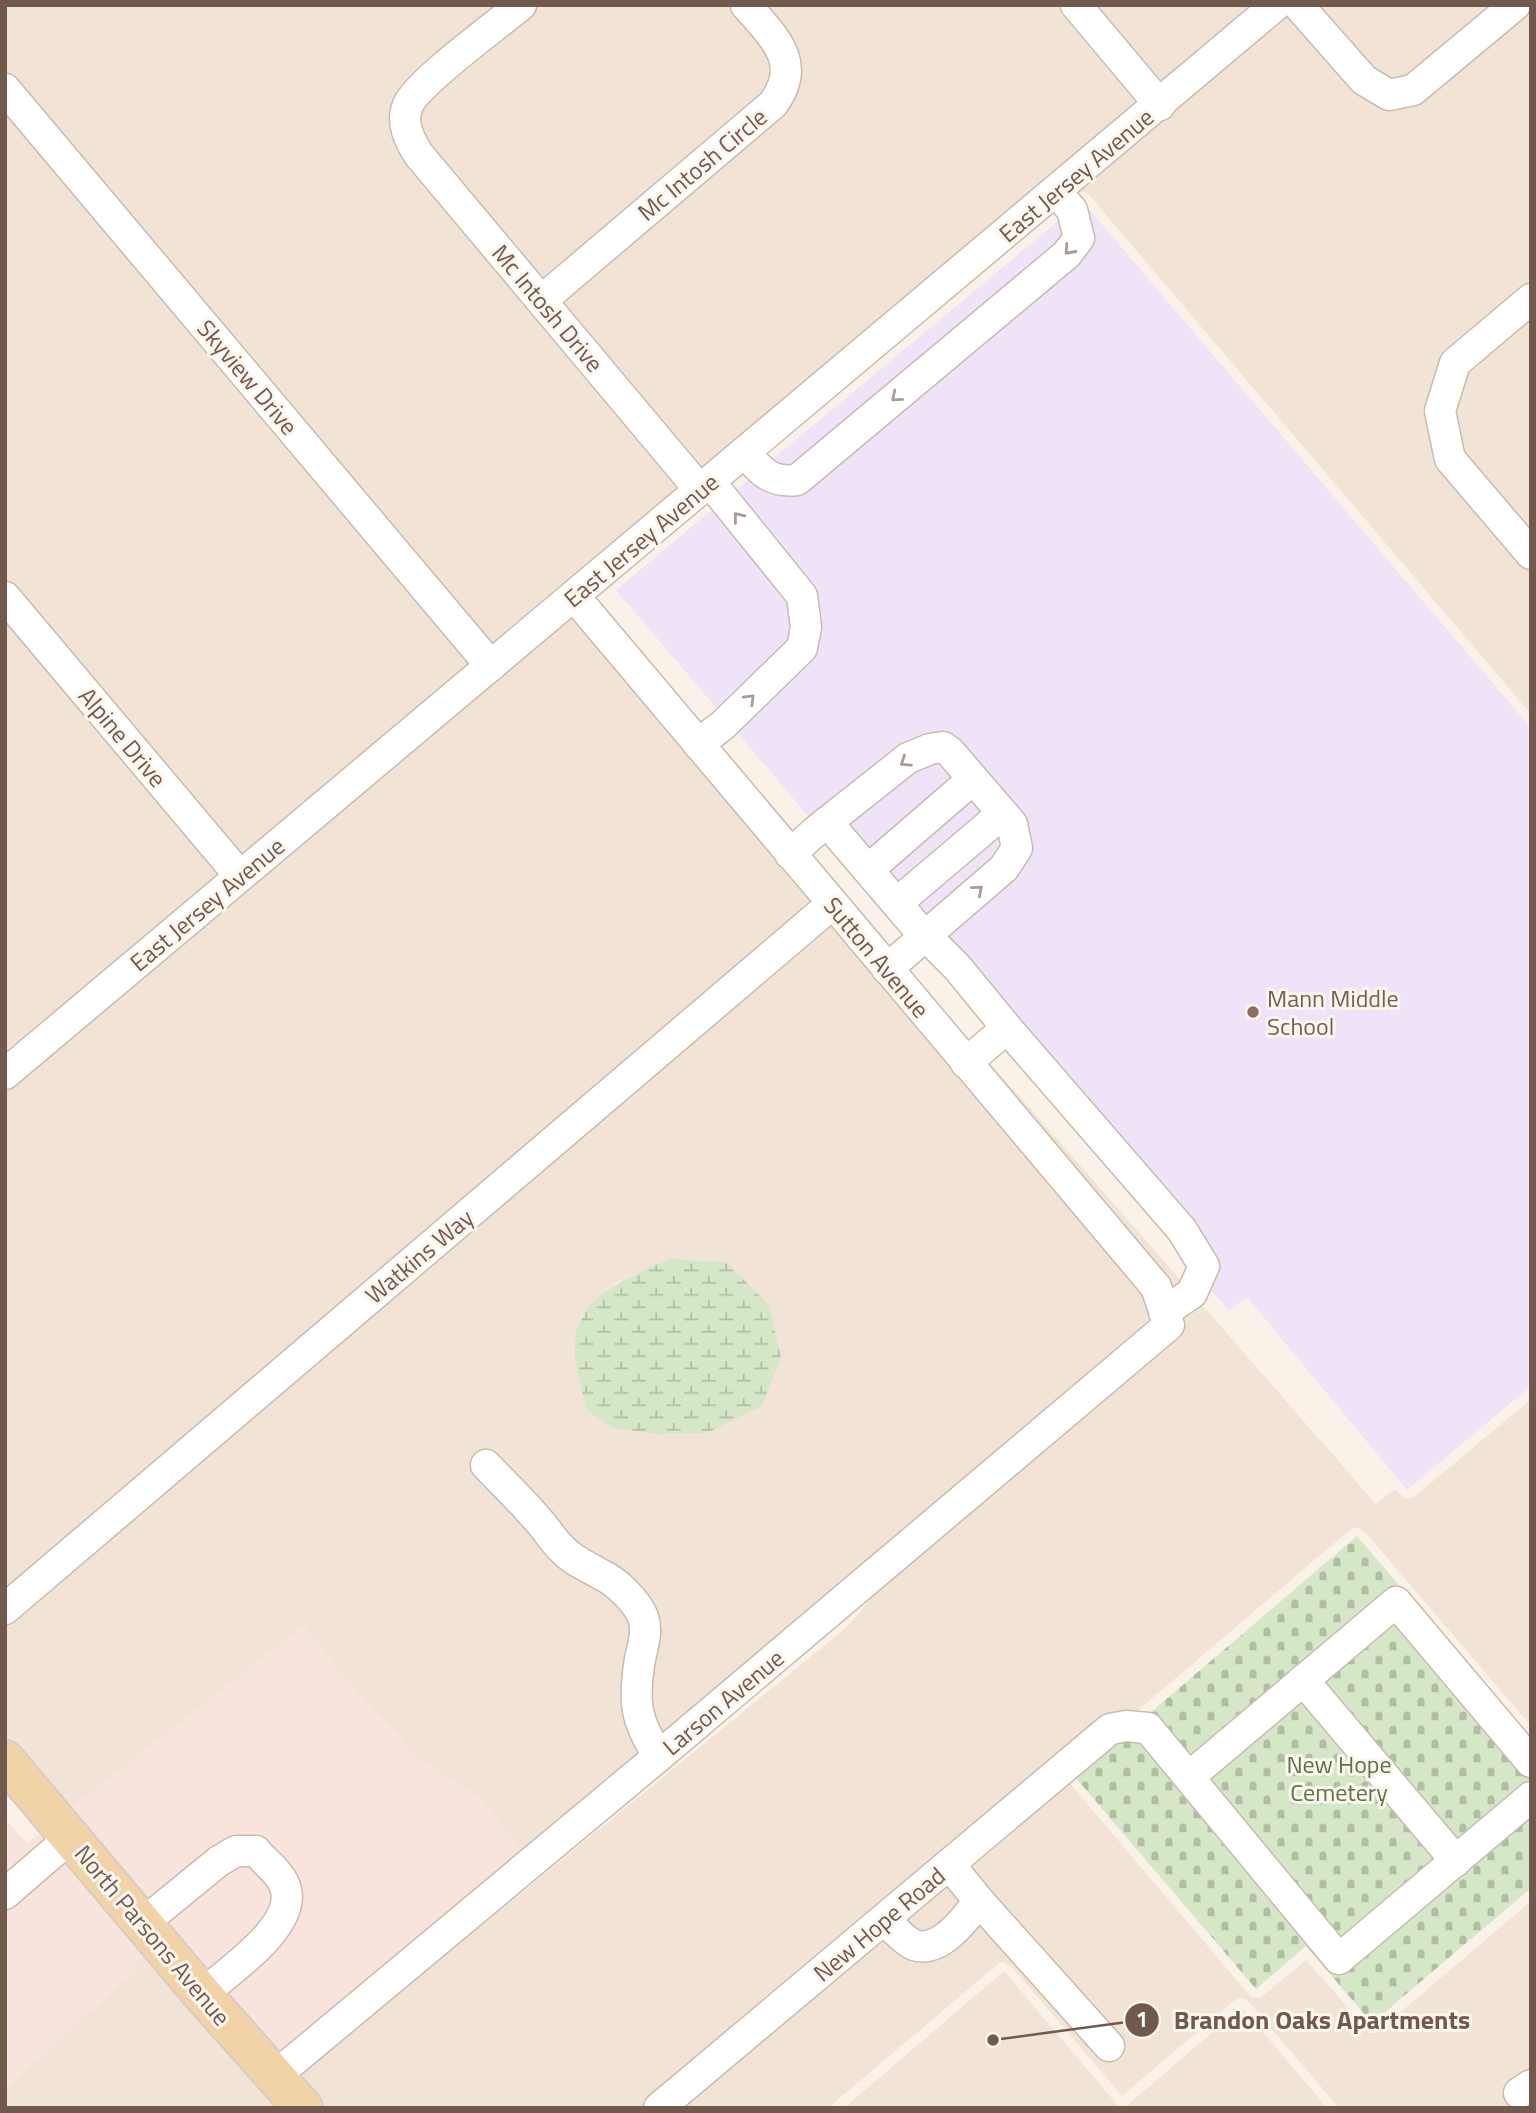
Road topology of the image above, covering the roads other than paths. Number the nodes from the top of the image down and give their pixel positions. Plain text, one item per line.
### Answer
1 (521, 5) edge
2 (746, 5) edge
3 (1076, 5) edge
4 (1276, 5) edge
5 (1298, 5) edge
6 (1515, 5) edge
7 (5, 89) edge
8 (1160, 105) junction
9 (1056, 192) junction
10 (1531, 299) edge
11 (542, 300) junction
12 (745, 453) junction
13 (705, 486) junction
14 (1531, 554) edge
15 (574, 596) junction
16 (5, 597) edge
17 (491, 666) junction
18 (698, 744) junction
19 (973, 779) junction
20 (1002, 814) junction
21 (827, 822) junction
22 (790, 854) junction
23 (869, 869) junction
24 (240, 876) junction
25 (897, 903) junction
26 (832, 904) junction
27 (927, 935) junction
28 (887, 969) junction
29 (1007, 1028) junction
30 (966, 1063) junction
31 (5, 1074) edge
32 (1167, 1319) junction
33 (486, 1465) dead end
34 (5, 1609) edge
35 (1303, 1680) junction
36 (659, 1756) junction
37 (5, 1760) edge
38 (1531, 1762) edge
39 (1189, 1777) junction
40 (1531, 1797) edge
41 (71, 1838) junction
42 (1456, 1861) junction
43 (949, 1864) junction
44 (5, 1894) edge
45 (979, 1901) junction
46 (884, 1920) junction
47 (142, 1923) junction
48 (202, 1994) junction
49 (1109, 2046) dead end
50 (275, 2076) junction
51 (303, 2108) edge
52 (659, 2108) edge

1 - 11 street, Mc Intosh Drive
2 - 11 street, Mc Intosh Circle
3 - 8 street
4 - 8 street, East Jersey Avenue
5 - 6 street
7 - 17 street, Skyview Drive
8 - 9 street, East Jersey Avenue
9 - 12 street, East Jersey Avenue
9 -> 12 street
10 - 14 street
11 - 13 street, Mc Intosh Drive
12 - 13 street, East Jersey Avenue
13 - 15 street, East Jersey Avenue
18 -> 13 street, Mc Intosh Drive
15 - 17 street, East Jersey Avenue
15 - 18 street, Sutton Avenue
16 - 24 street, Alpine Drive
17 - 24 street, East Jersey Avenue
18 - 22 street, Sutton Avenue
19 - 20 street
19 -> 21 street
19 - 23 street
20 - 25 street
27 -> 20 street
21 - 22 street
21 - 23 street
22 - 26 street, Sutton Avenue
23 - 25 street
24 - 31 street, East Jersey Avenue
25 - 27 street
26 - 28 street, Sutton Avenue
26 - 34 street, Watkins Way
27 - 28 street
27 - 29 street
28 - 30 street, Sutton Avenue
29 - 30 street
29 - 32 street, Larson Avenue
30 - 32 street, Sutton Avenue
32 - 36 street, Larson Avenue
33 - 36 street
35 - 38 street
35 - 39 street
35 - 42 street
36 - 50 street, Larson Avenue
37 - 41 main road, North Parsons Avenue
39 - 42 street
39 - 43 street, New Hope Road
40 - 42 street
41 - 44 street
41 - 47 main road, North Parsons Avenue
43 - 45 street
43 - 46 street, New Hope Road
45 - 46 street
45 - 49 street
46 - 52 street, New Hope Road
47 - 48 main road, North Parsons Avenue
47 - 48 street
48 - 50 main road, North Parsons Avenue
50 - 51 main road, North Parsons Avenue

